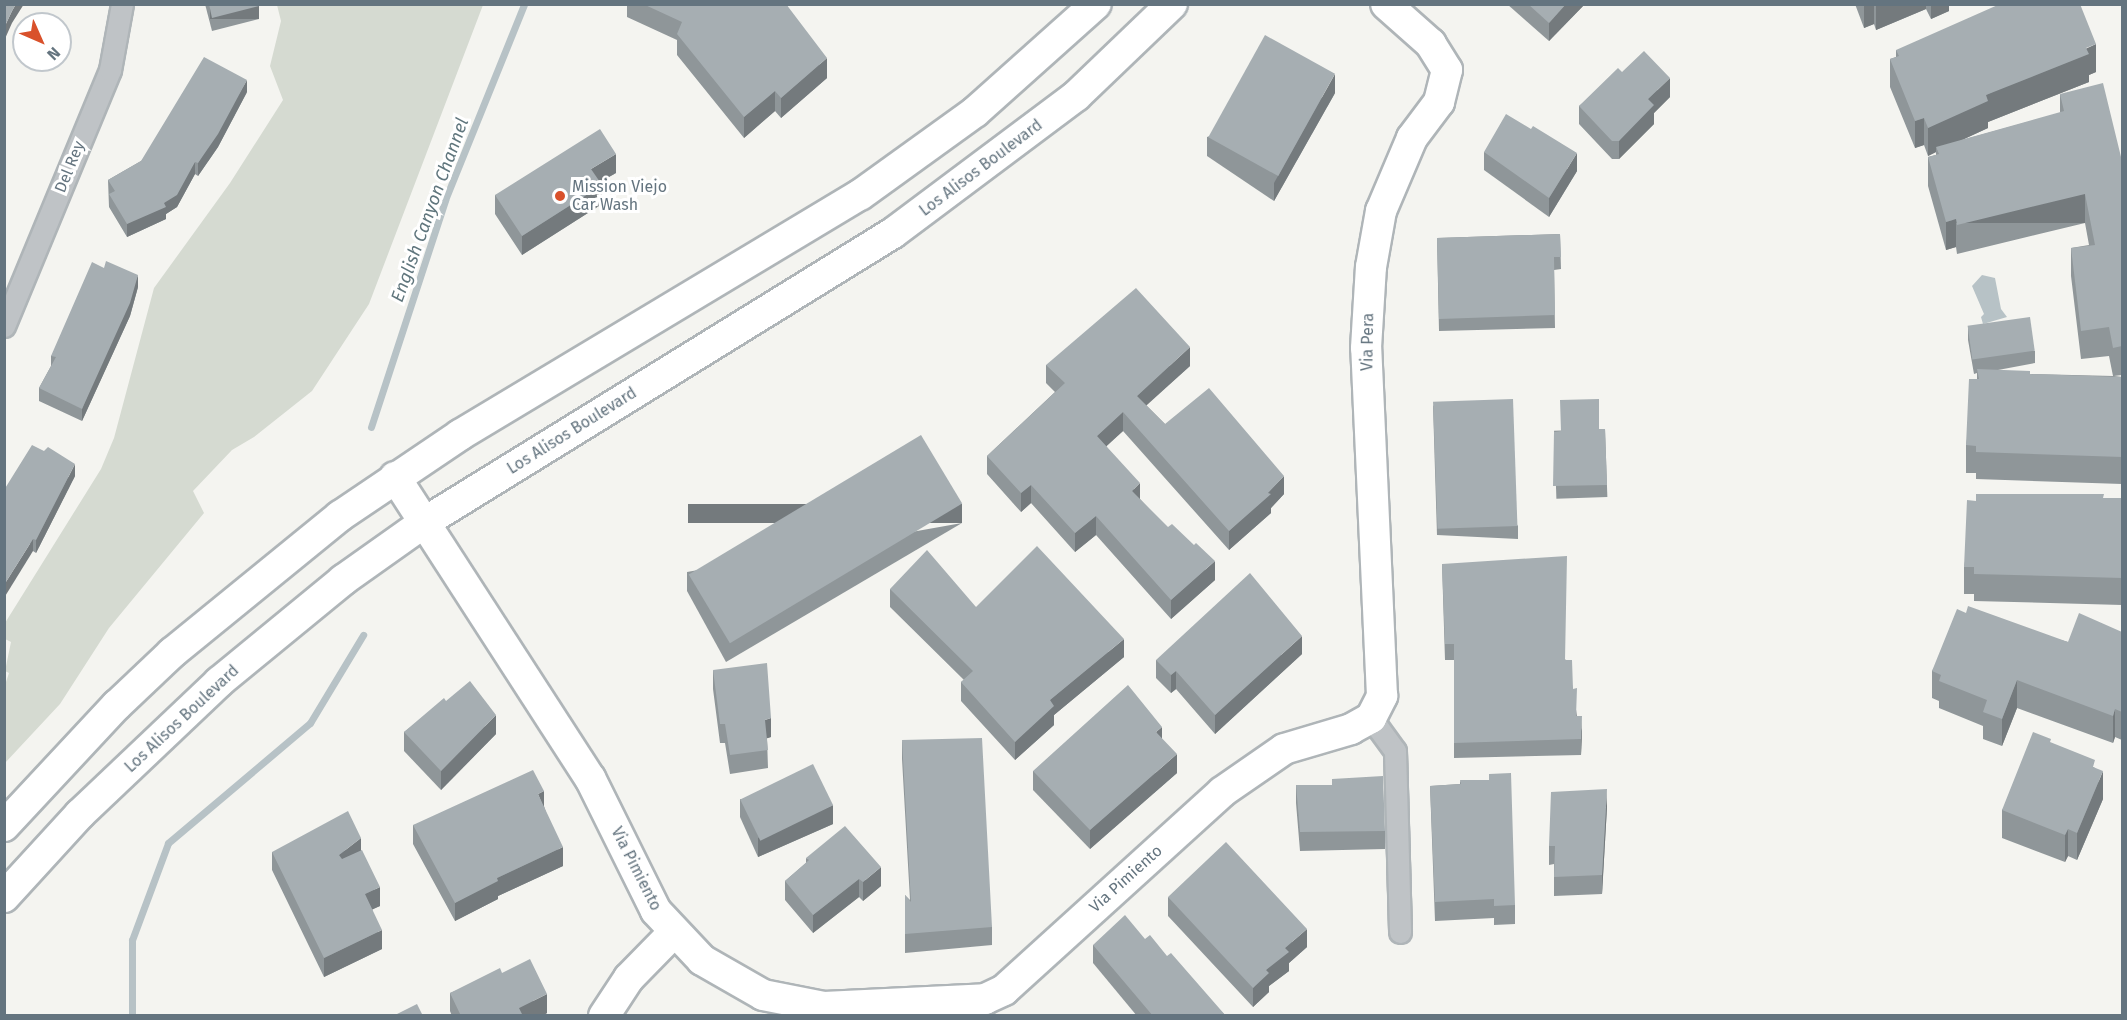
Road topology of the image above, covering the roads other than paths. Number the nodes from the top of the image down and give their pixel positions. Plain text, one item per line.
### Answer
1 (122, 4) edge
2 (1096, 4) edge
3 (1172, 4) edge
4 (1386, 4) edge
5 (4, 326) edge
6 (395, 477) junction
7 (425, 522) junction
8 (1371, 718) junction
9 (4, 826) edge
10 (4, 897) edge
11 (1400, 932) dead end
12 (674, 933) junction
13 (604, 1016) edge

1 - 5 street, Del Rey
2 - 6 main road
3 - 7 main road, Los Alisos Boulevard
4 - 8 main road, Via Pera
6 - 7 main road, Via Pimiento
6 - 9 main road
7 - 10 main road, Los Alisos Boulevard
7 - 12 main road, Via Pimiento
8 - 11 street
8 - 12 main road, Via Pimiento
12 - 13 main road

